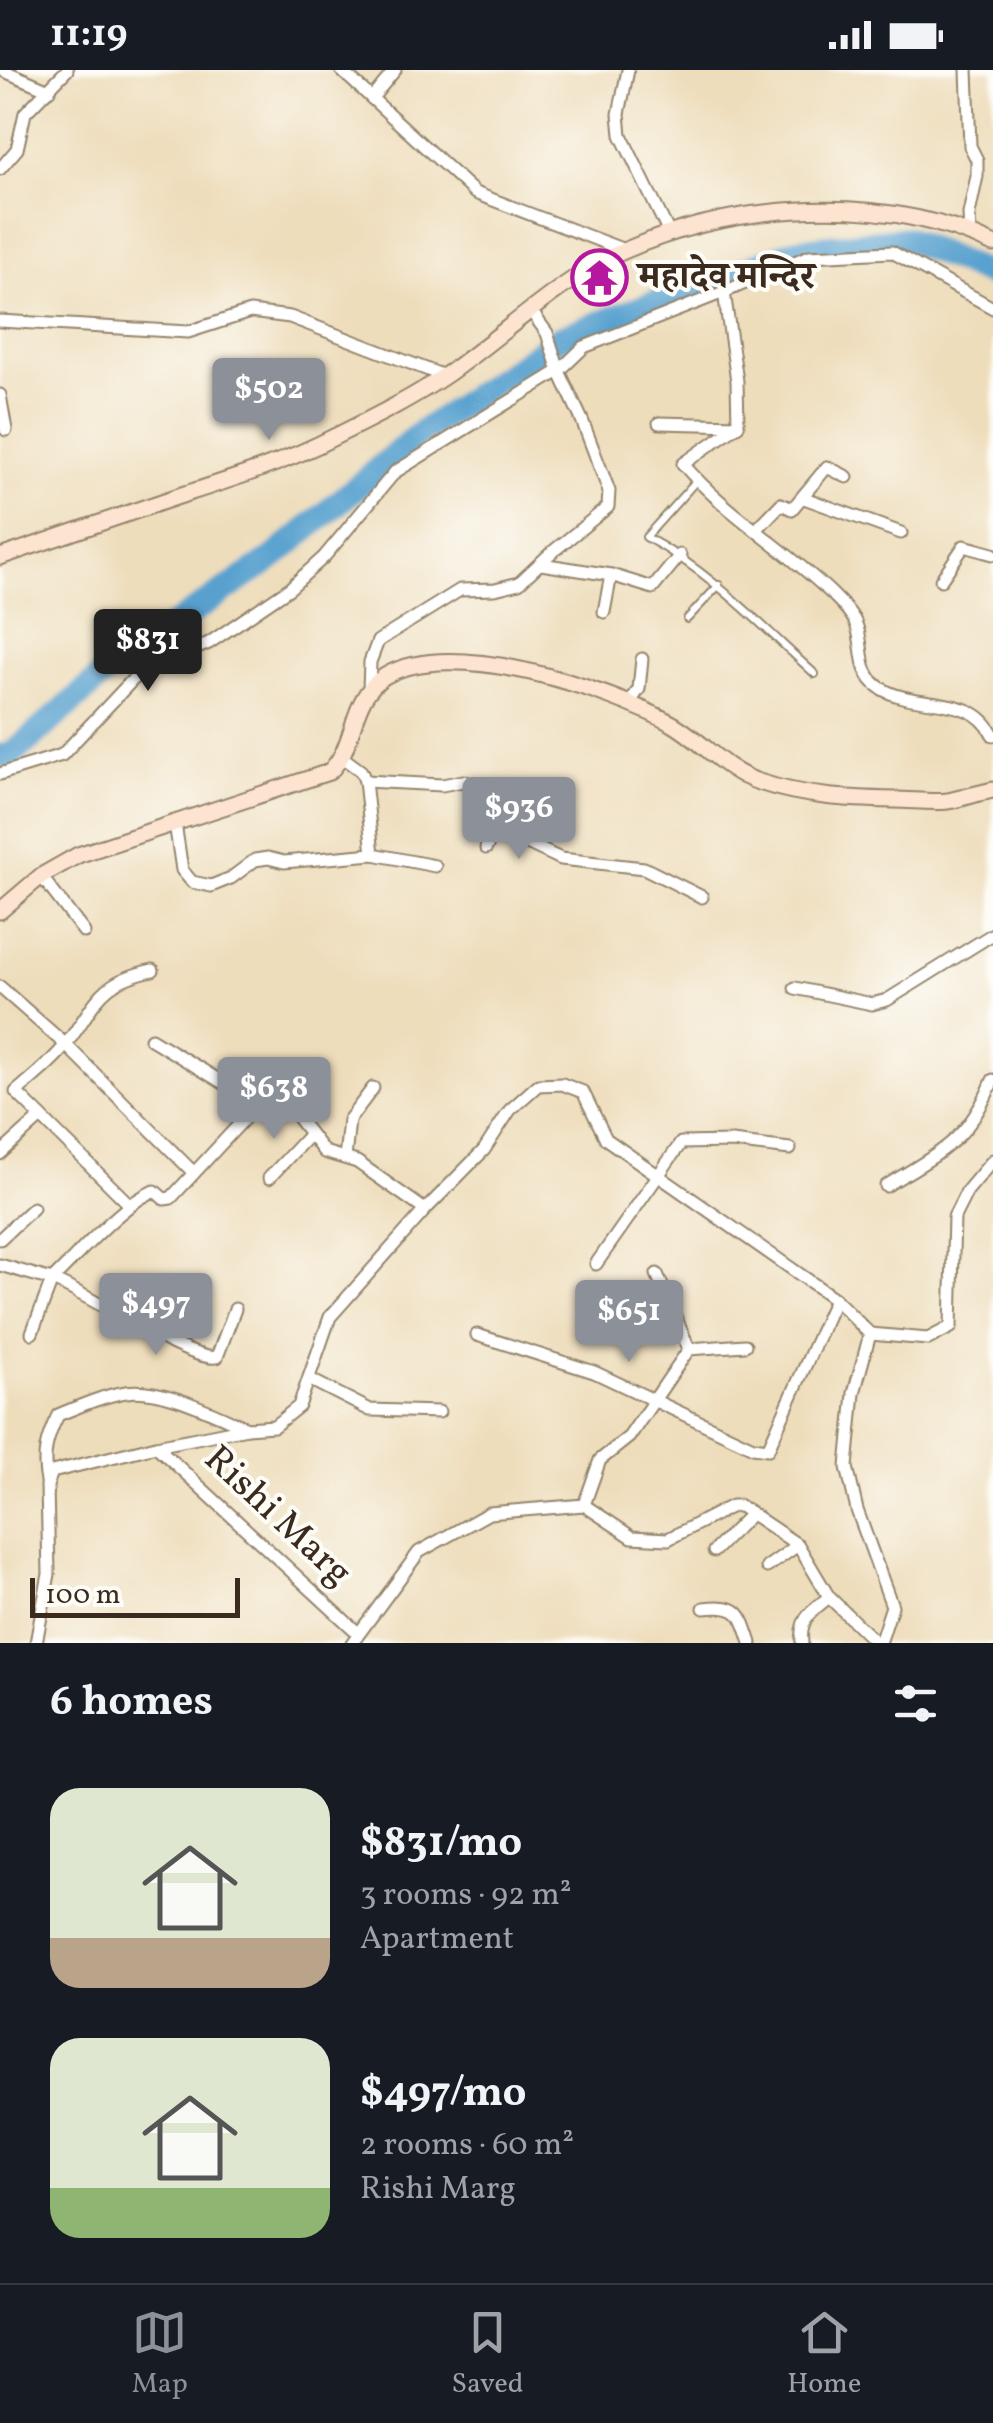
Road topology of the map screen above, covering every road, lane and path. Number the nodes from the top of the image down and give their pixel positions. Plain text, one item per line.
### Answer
1 (2, 70) edge
2 (67, 70) edge
3 (341, 70) edge
4 (395, 70) edge
5 (628, 70) edge
6 (966, 70) edge
7 (49, 90) junction
8 (372, 98) junction
9 (0, 169) edge
10 (970, 233) junction
11 (670, 235) junction
12 (993, 244) edge
13 (624, 250) junction
14 (724, 292) junction
15 (993, 308) edge
16 (531, 310) junction
17 (0, 321) edge
18 (559, 371) junction
19 (444, 376) junction
20 (0, 395) edge
21 (659, 423) dead end
22 (738, 426) junction
23 (6, 430) dead end
24 (847, 477) dead end
25 (697, 480) junction
26 (804, 498) junction
27 (756, 530) junction
28 (901, 533) dead end
29 (993, 554) edge
30 (680, 556) junction
31 (0, 557) edge
32 (541, 564) junction
33 (611, 575) junction
34 (941, 580) dead end
35 (718, 585) junction
36 (604, 612) dead end
37 (687, 620) dead end
38 (642, 659) dead end
39 (816, 674) dead end
40 (368, 690) junction
41 (629, 704) junction
42 (993, 735) edge
43 (342, 757) junction
44 (0, 774) edge
45 (365, 782) junction
46 (993, 790) edge
47 (498, 822) junction
48 (175, 823) junction
49 (486, 848) dead end
50 (372, 854) junction
51 (435, 866) dead end
52 (41, 876) junction
53 (702, 897) dead end
54 (0, 911) edge
55 (84, 932) dead end
56 (993, 934) edge
57 (153, 970) dead end
58 (0, 987) edge
59 (796, 988) dead end
60 (151, 1039) dead end
61 (66, 1045) junction
62 (993, 1080) edge
63 (373, 1088) dead end
64 (258, 1104) junction
65 (41, 1117) junction
66 (310, 1134) junction
67 (790, 1149) dead end
68 (0, 1154) edge
69 (345, 1158) junction
70 (993, 1160) edge
71 (194, 1173) junction
72 (657, 1174) junction
73 (270, 1178) dead end
74 (886, 1186) dead end
75 (130, 1206) junction
76 (33, 1208) dead end
77 (425, 1210) junction
78 (0, 1239) edge
79 (596, 1264) dead end
80 (0, 1265) edge
81 (656, 1274) dead end
82 (52, 1280) junction
83 (835, 1299) junction
84 (235, 1309) dead end
85 (32, 1333) dead end
86 (870, 1334) junction
87 (477, 1336) dead end
88 (745, 1345) dead end
89 (689, 1350) junction
90 (309, 1379) junction
91 (654, 1399) junction
92 (439, 1412) dead end
93 (247, 1428) junction
94 (156, 1446) junction
95 (47, 1486) junction
96 (584, 1505) junction
97 (750, 1516) junction
98 (798, 1545) junction
99 (714, 1551) dead end
100 (767, 1566) dead end
101 (830, 1597) junction
102 (704, 1608) dead end
103 (355, 1638) edge
104 (36, 1643) edge
105 (751, 1643) edge
106 (802, 1643) edge
107 (878, 1643) edge

1 - 7 street
2 - 7 street
3 - 8 street
4 - 8 street
5 - 11 street
6 - 10 street
7 - 9 street
8 - 13 street
10 - 11 street
10 - 12 street
11 - 13 street
13 - 16 street
14 - 15 street
14 - 18 street
14 - 22 street
16 - 18 street
16 - 19 street
17 - 19 street
18 - 32 street
18 - 44 street
19 - 31 street
20 - 23 street
21 - 22 street
22 - 25 street
24 - 26 street
25 - 27 street
25 - 30 lane
26 - 27 street
26 - 28 street
27 - 42 street
29 - 34 street
30 - 33 street
30 - 35 lane
32 - 33 street
32 - 40 street
33 - 36 street
35 - 37 lane
35 - 39 lane
38 - 41 street
40 - 41 street
40 - 43 street
41 - 46 street
43 - 45 street
43 - 48 street
45 - 47 street
45 - 50 street
47 - 49 street
47 - 53 street
48 - 50 street
48 - 52 street
50 - 51 street
52 - 54 street
52 - 55 street
56 - 59 street
57 - 61 street
58 - 61 street
60 - 64 street
61 - 65 street
61 - 71 street
62 - 74 street
63 - 69 street
64 - 66 street
64 - 71 street
65 - 68 street
65 - 75 street
66 - 69 street
66 - 73 street
67 - 72 street
69 - 77 street
70 - 86 street
71 - 75 street
72 - 77 street
72 - 79 street
72 - 83 street
75 - 82 street
76 - 78 street
77 - 90 street
80 - 82 street
81 - 89 street
82 - 84 street
82 - 85 street
83 - 86 street
83 - 91 street
86 - 107 street
87 - 91 street
88 - 89 street
89 - 91 street
90 - 92 street
90 - 93 street
91 - 96 street
93 - 94 street
93 - 95 street
94 - 95 street
94 - 103 street, Rishi Marg
95 - 104 street
96 - 97 street
96 - 103 street
97 - 98 street
97 - 99 street
98 - 100 street
98 - 101 street
101 - 106 street
101 - 107 street
102 - 105 street

